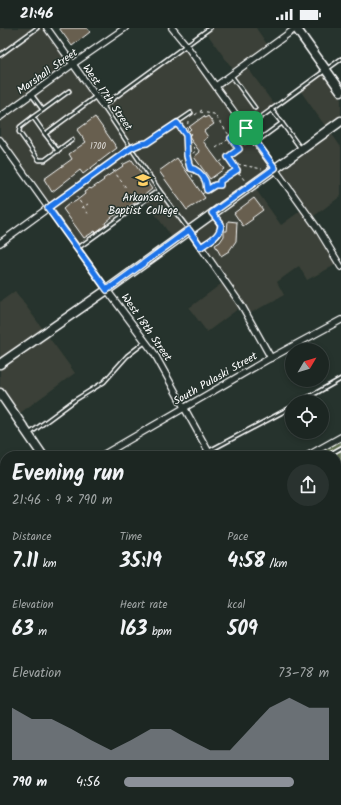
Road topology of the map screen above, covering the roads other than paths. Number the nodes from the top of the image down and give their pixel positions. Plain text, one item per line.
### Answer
1 (37, 28) edge
2 (47, 28) edge
3 (125, 28) edge
4 (172, 28) edge
5 (210, 28) edge
6 (296, 28) edge
7 (186, 45) junction
8 (0, 55) edge
9 (341, 60) edge
10 (73, 64) junction
11 (326, 70) junction
12 (231, 75) junction
13 (216, 86) junction
14 (69, 91) dead end
15 (341, 91) edge
16 (31, 94) junction
17 (96, 97) junction
18 (103, 106) junction
19 (255, 108) dead end
20 (272, 109) junction
21 (43, 110) junction
22 (191, 113) dead end
23 (0, 117) edge
24 (33, 117) junction
25 (341, 121) edge
26 (282, 123) junction
27 (246, 128) junction
28 (45, 134) junction
29 (0, 140) edge
30 (72, 140) dead end
31 (256, 142) junction
32 (131, 148) junction
33 (301, 149) junction
34 (58, 151) junction
35 (275, 168) junction
36 (159, 190) junction
37 (48, 208) junction
38 (212, 213) junction
39 (189, 230) junction
40 (0, 243) edge
41 (201, 247) junction
42 (78, 248) junction
43 (341, 267) edge
44 (107, 290) junction
45 (341, 320) edge
46 (146, 342) junction
47 (271, 358) junction
48 (0, 364) edge
49 (341, 379) edge
50 (0, 393) edge
51 (312, 395) edge
52 (184, 407) junction
53 (285, 411) edge
54 (28, 434) junction
55 (341, 438) edge
56 (40, 451) edge
57 (109, 451) edge
58 (207, 451) edge
59 (214, 451) edge
60 (318, 451) edge

1 - 8 lane
2 - 10 street, West 17th Street
3 - 10 street, Marshall Street
4 - 7 street
5 - 7 lane
6 - 11 main road
6 - 12 street
7 - 13 street
7 - 18 lane
9 - 11 lane
10 - 16 street, Marshall Street
10 - 17 street, West 17th Street
11 - 15 main road
11 - 20 lane
12 - 13 street
12 - 19 lane
13 - 27 street
14 - 21 lane
16 - 21 lane
16 - 23 street, Marshall Street
17 - 18 street, West 17th Street
17 - 28 lane
18 - 32 lane, West 17th Street
20 - 26 lane
20 - 27 lane
21 - 24 lane
22 - 32 lane
24 - 28 lane
24 - 34 lane
25 - 33 main road
26 - 31 lane
26 - 33 lane
27 - 31 street
28 - 34 lane
29 - 37 street, West 18th Street
30 - 34 lane
31 - 35 street
32 - 36 lane, West 17th Street
32 - 37 lane
33 - 35 main road
35 - 38 main road
35 - 43 street
36 - 39 lane, West 17th Street
36 - 42 lane
37 - 40 street
37 - 42 street, West 18th Street
38 - 39 main road
38 - 41 lane
39 - 41 street, West 17th Street
39 - 44 main road
41 - 47 street, West 17th Street
42 - 44 street, West 18th Street
44 - 46 street, West 18th Street
44 - 48 main road
45 - 47 street, South Pulaski Street
46 - 52 street, West 18th Street
46 - 54 lane
47 - 52 street, South Pulaski Street
49 - 51 lane
50 - 54 main road
52 - 57 street, South Pulaski Street
52 - 58 street, West 18th Street
53 - 59 lane
54 - 56 main road
55 - 60 street

